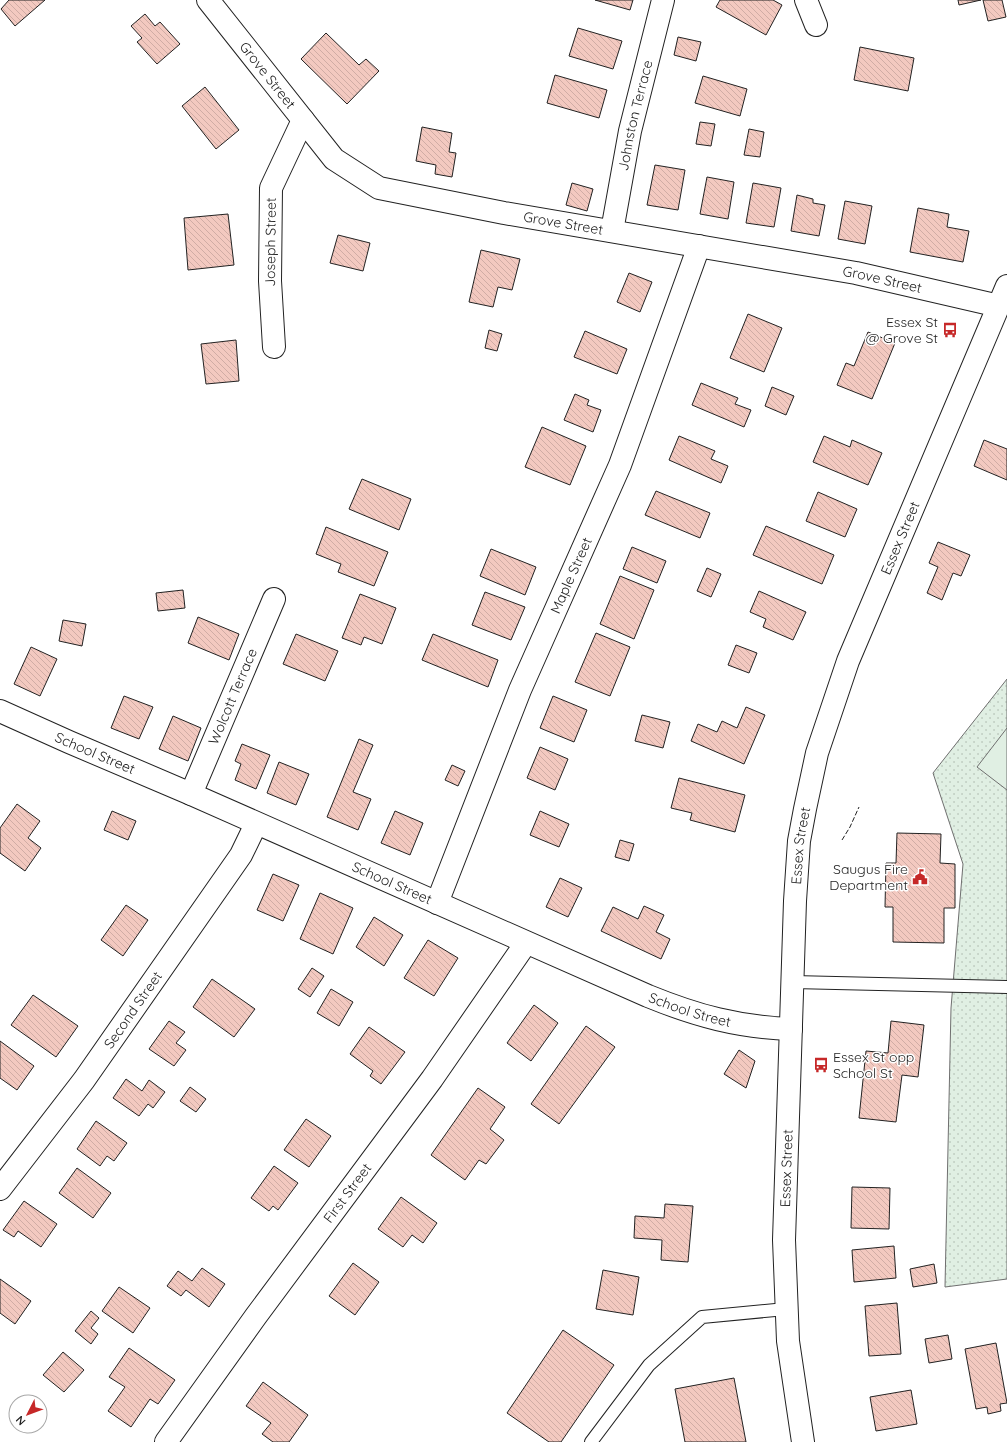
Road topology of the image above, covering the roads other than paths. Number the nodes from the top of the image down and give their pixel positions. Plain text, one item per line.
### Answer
1 (208, 0) edge
2 (663, 0) edge
3 (806, 0) edge
4 (816, 25) dead end
5 (303, 120) junction
6 (612, 231) junction
7 (699, 246) junction
8 (1007, 286) edge
9 (999, 306) junction
10 (274, 347) dead end
11 (274, 599) dead end
12 (1, 713) edge
13 (191, 794) junction
14 (256, 824) junction
15 (437, 903) junction
16 (526, 943) junction
17 (793, 982) junction
18 (1007, 987) edge
19 (791, 1029) junction
20 (0, 1189) edge
21 (786, 1309) junction
22 (166, 1442) edge
23 (591, 1442) edge
24 (803, 1442) edge

1 - 5 street, Grove Street
2 - 6 street, Johnston Terrace
3 - 4 street
5 - 6 street, Grove Street
5 - 10 street, Joseph Street
6 - 7 street, Grove Street
7 - 9 street, Grove Street
7 - 15 street, Maple Street
8 - 9 street, Essex Street
9 - 17 street, Essex Street
11 - 13 street, Wolcott Terrace
12 - 13 street, School Street
13 - 14 street, School Street
14 - 15 street, School Street
14 - 20 street, Second Street
15 - 16 street, School Street
16 - 19 street, School Street
16 - 22 street, First Street
17 - 18 lane
17 - 19 street, Essex Street
19 - 21 street, Essex Street
21 - 23 lane
21 - 24 street, Essex Street

